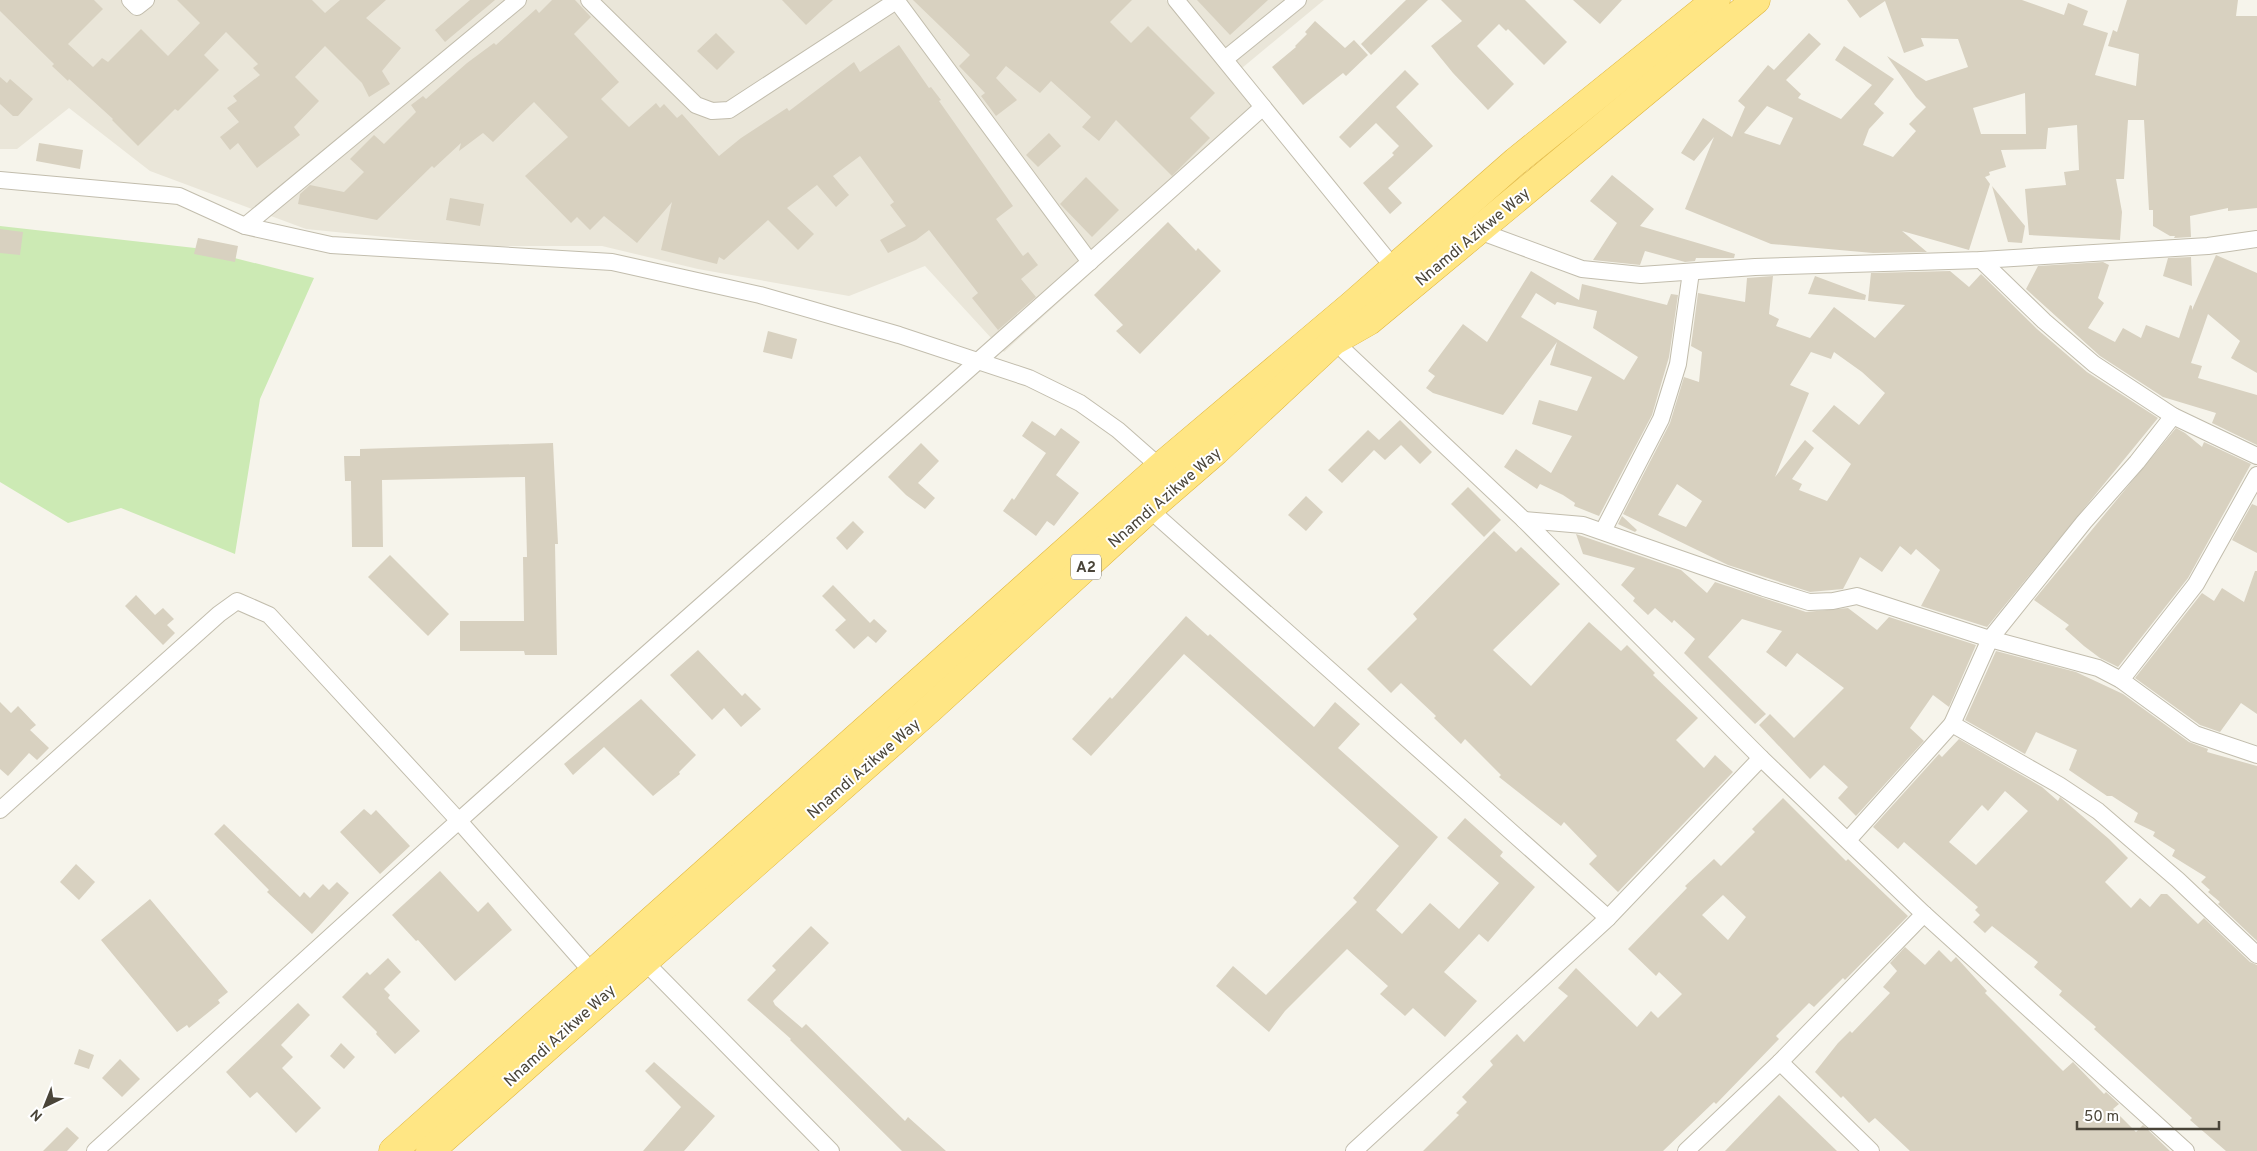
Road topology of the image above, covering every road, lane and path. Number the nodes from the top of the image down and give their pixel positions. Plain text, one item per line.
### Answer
1 (130, 0) edge
2 (146, 0) edge
3 (518, 0) edge
4 (589, 0) edge
5 (896, 0) edge
6 (1176, 0) edge
7 (1298, 0) edge
8 (1716, 0) edge
9 (1756, 0) edge
10 (1225, 58) junction
11 (1262, 107) junction
12 (0, 180) edge
13 (244, 226) junction
14 (1479, 231) junction
15 (2257, 238) edge
16 (1981, 260) junction
17 (1090, 262) junction
18 (1394, 268) junction
19 (1691, 272) junction
20 (1334, 341) junction
21 (977, 360) junction
22 (2173, 416) junction
23 (2257, 456) edge
24 (1160, 467) junction
25 (2257, 475) edge
26 (1149, 509) junction
27 (1524, 520) junction
28 (1603, 531) junction
29 (1990, 639) junction
30 (2121, 680) junction
31 (1952, 724) junction
32 (2257, 755) edge
33 (1761, 758) junction
34 (0, 810) edge
35 (459, 821) junction
36 (1848, 840) junction
37 (1924, 914) junction
38 (1608, 918) junction
39 (2257, 955) edge
40 (643, 960) junction
41 (593, 973) junction
42 (1780, 1062) junction
43 (95, 1151) edge
44 (393, 1151) edge
45 (430, 1151) edge
46 (831, 1151) edge
47 (1354, 1151) edge
48 (1686, 1151) edge
49 (1871, 1151) edge
50 (2186, 1151) edge

1 - 2 street
3 - 13 street
4 - 5 street
5 - 17 street
6 - 10 street
7 - 10 street
8 - 18 highway, Nnamdi Azikwe Way / A2
9 - 14 highway, Nnamdi Azikwe Way / A2
10 - 11 street
11 - 17 street
11 - 18 street
12 - 13 street
13 - 21 street
14 - 19 street
14 - 20 highway, Nnamdi Azikwe Way / A2
15 - 16 street
16 - 19 street
16 - 22 street
17 - 21 street
18 - 24 highway, Nnamdi Azikwe Way / A2
19 - 28 street
20 - 26 highway, Nnamdi Azikwe Way / A2
20 - 27 street
21 - 24 street
21 - 35 street
22 - 23 street
22 - 29 street
24 - 41 highway, Nnamdi Azikwe Way / A2
25 - 30 street
26 - 38 street
26 - 40 highway, Nnamdi Azikwe Way / A2
27 - 28 street
27 - 33 street
28 - 29 street
29 - 30 street
29 - 31 street
30 - 32 street
31 - 36 street
31 - 39 street
33 - 36 street
33 - 38 street
34 - 35 street
35 - 41 street
35 - 43 street
36 - 37 street
37 - 42 street
37 - 50 street
38 - 47 street
40 - 45 highway, Nnamdi Azikwe Way / A2
40 - 46 street
41 - 44 highway, Nnamdi Azikwe Way / A2
42 - 48 street
42 - 49 street

